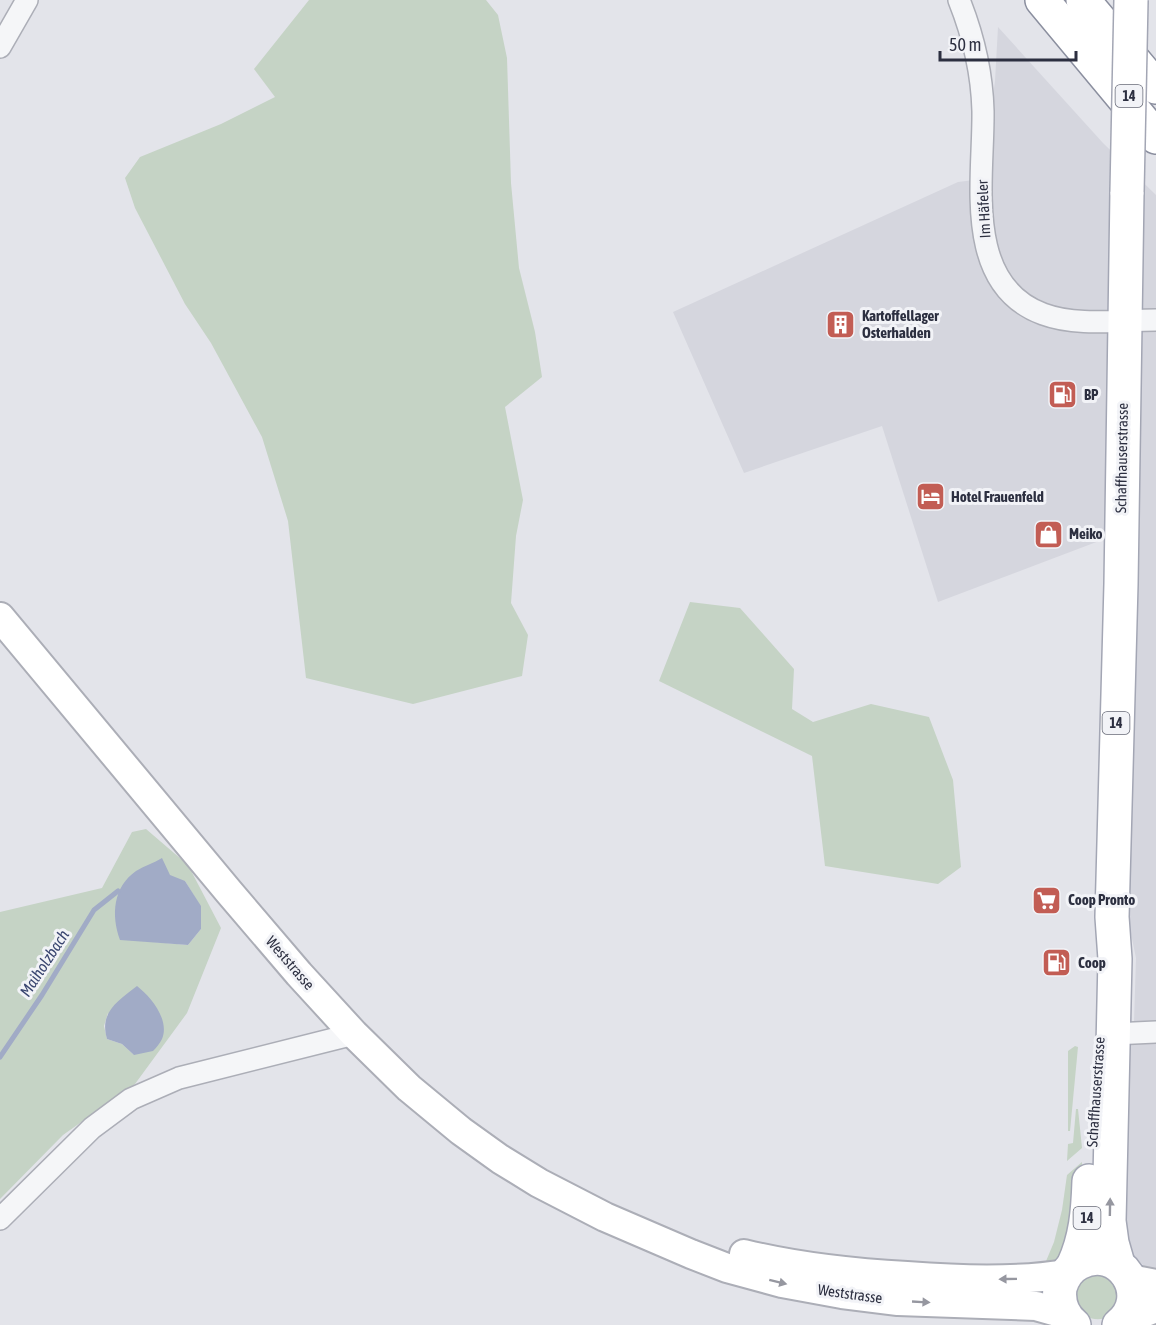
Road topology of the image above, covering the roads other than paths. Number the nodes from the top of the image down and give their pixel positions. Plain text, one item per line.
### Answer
1 (27, 0) edge
2 (959, 0) edge
3 (1042, 0) edge
4 (1083, 0) edge
5 (1131, 0) edge
6 (0, 47) edge
7 (1156, 87) edge
8 (1156, 137) edge
9 (1140, 320) edge
10 (0, 617) edge
11 (1112, 916) junction
12 (1156, 1032) edge
13 (354, 1034) junction
14 (1113, 1034) junction
15 (0, 1220) edge
16 (645, 1233) junction
17 (1070, 1270) junction
18 (1135, 1276) edge
19 (1156, 1308) edge
20 (1069, 1320) edge
21 (1122, 1323) edge

1 - 6 street
2 - 9 street, Im Häfeler
3 - 8 main road
4 - 7 main road
5 - 9 main road, Schaffhauserstrasse / 14, bridge
9 - 11 main road, Schaffhauserstrasse / 14
10 - 13 main road, Weststrasse
11 - 14 main road, Schaffhauserstrasse / 14
11 - 17 main road, Schaffhauserstrasse / 14
12 - 14 street
13 - 15 street
13 - 16 main road, Weststrasse
18 -> 14 main road, Schaffhauserstrasse / 14
17 -> 16 main road, Weststrasse
16 -> 20 main road, Weststrasse
17 - 18 main road
17 - 20 main road, Schaffhauserstrasse
18 - 21 main road, Schaffhauserstrasse
19 - 21 main road

